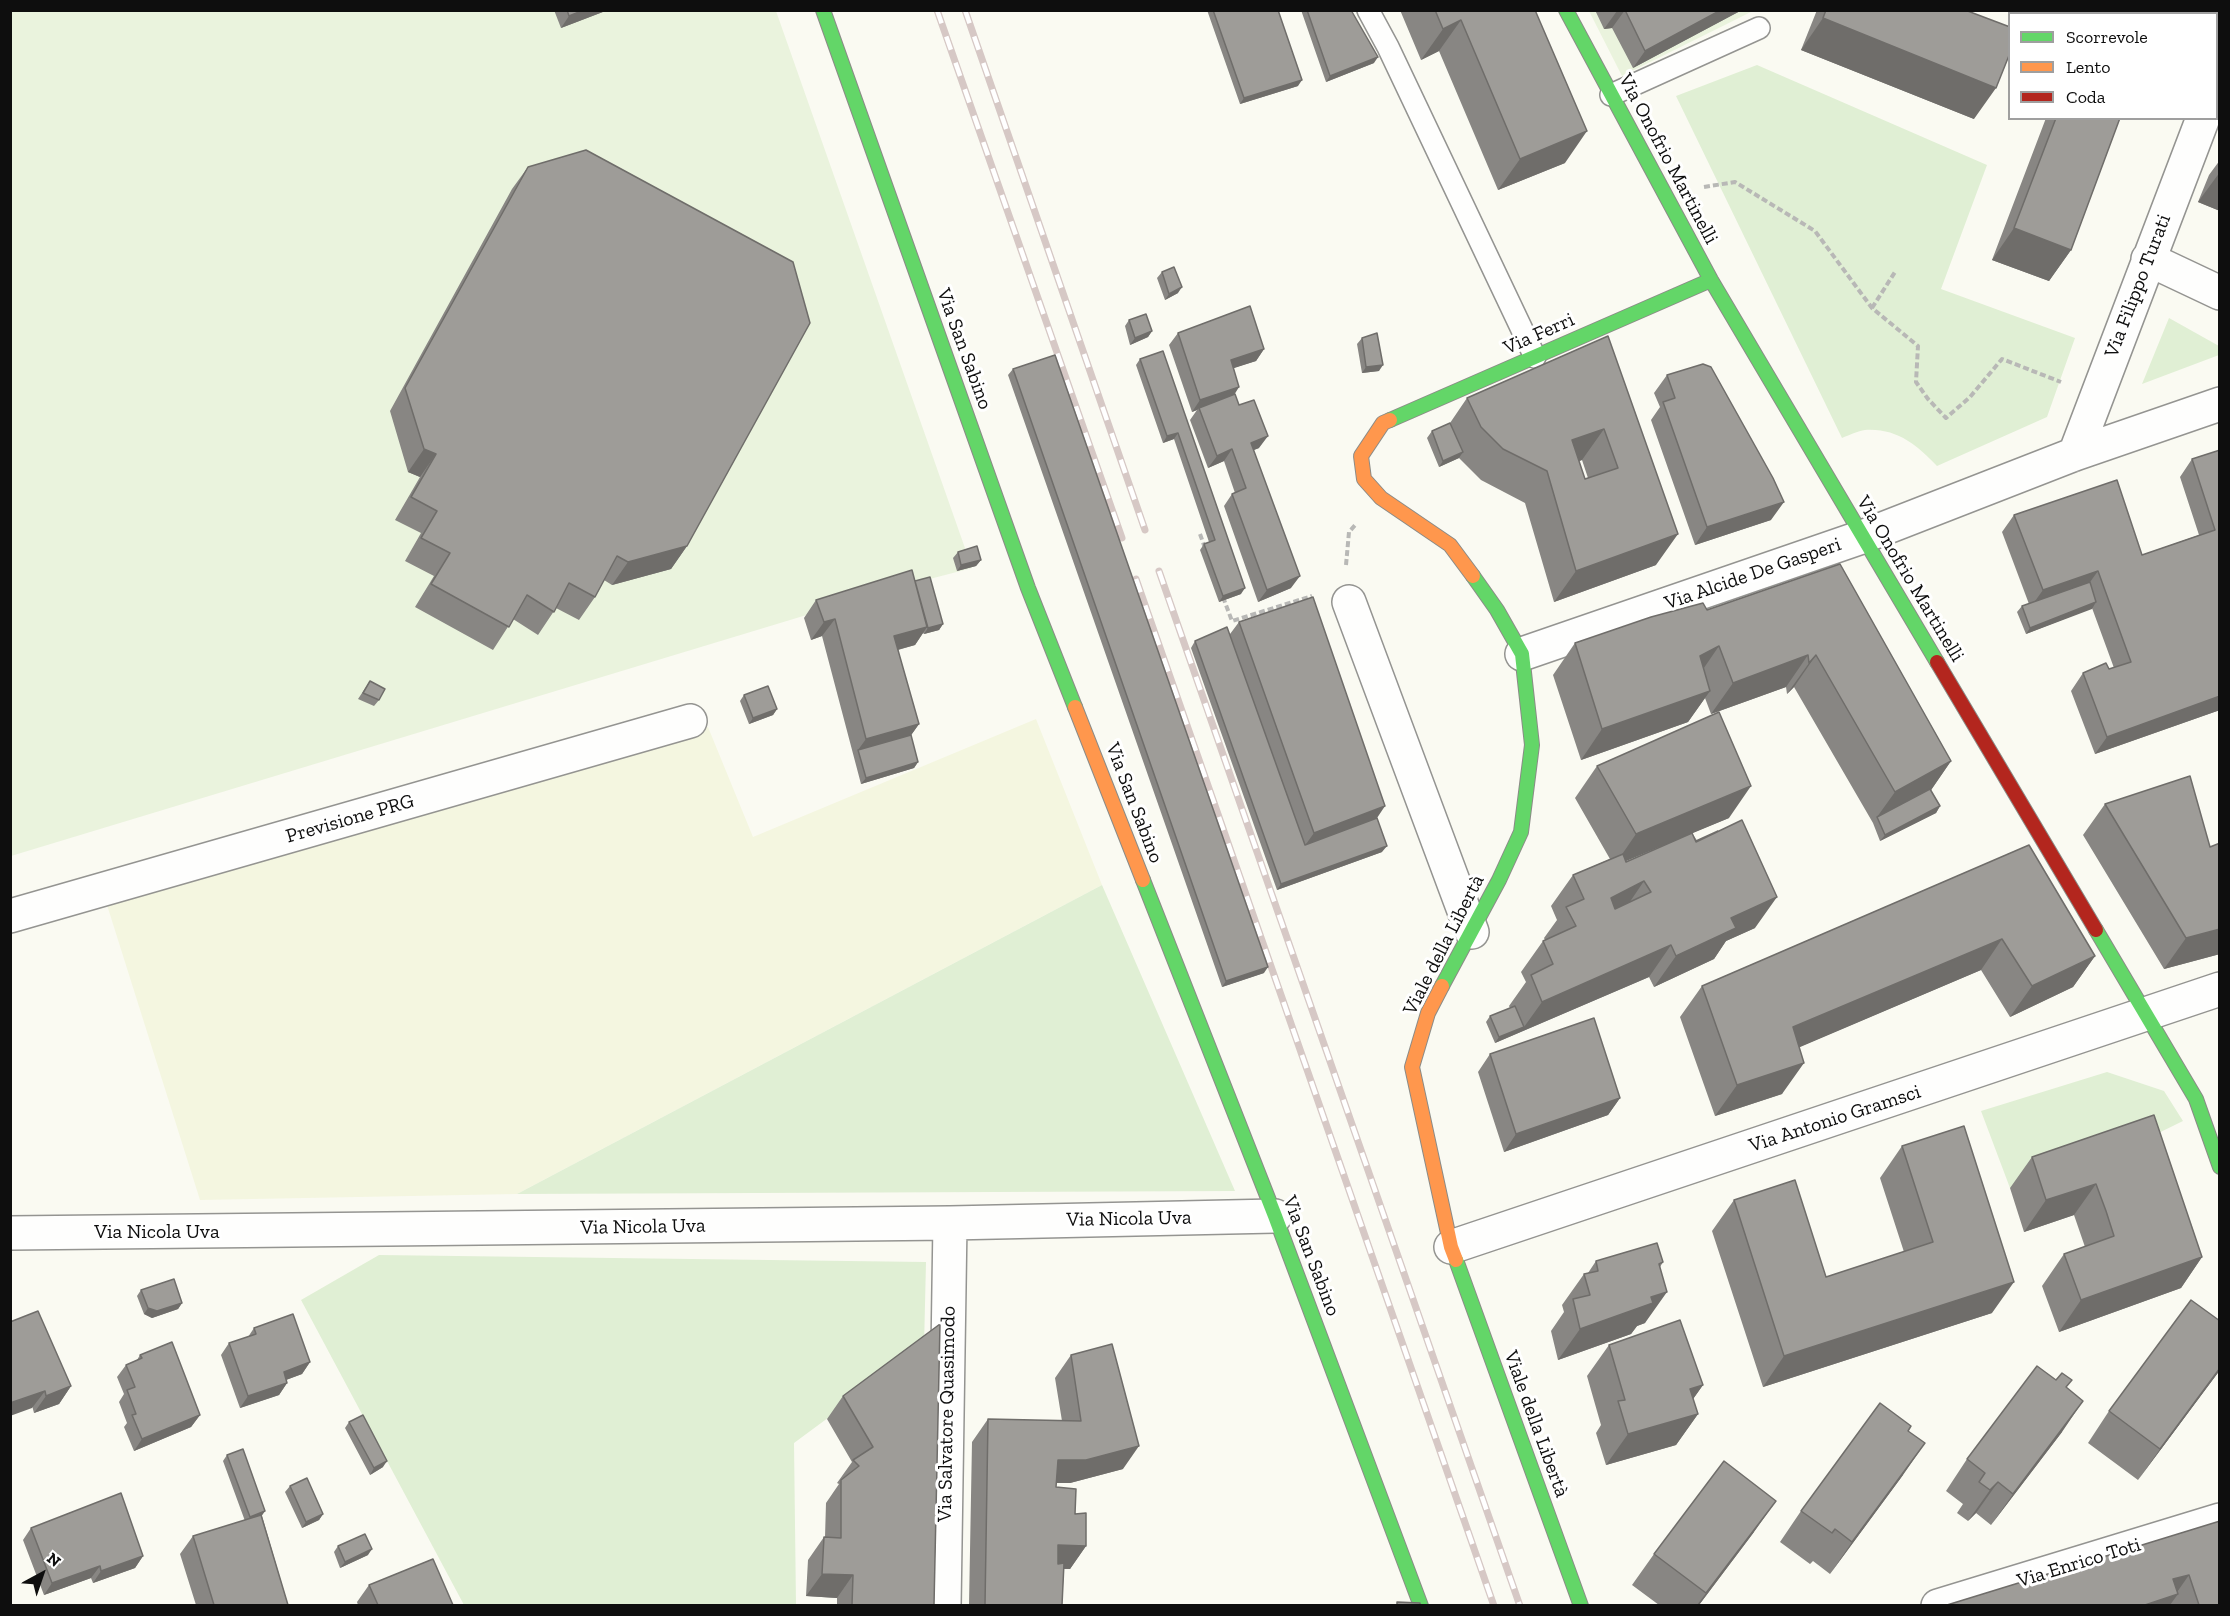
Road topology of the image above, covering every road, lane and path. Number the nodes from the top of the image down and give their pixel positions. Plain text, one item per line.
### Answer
1 (823, 10) edge
2 (1368, 10) edge
3 (1566, 10) edge
4 (1759, 28) dead end
5 (1611, 95) junction
6 (2203, 120) edge
7 (1664, 194) junction
8 (2148, 259) junction
9 (1895, 272) dead end
10 (1711, 280) junction
11 (2220, 293) edge
12 (1872, 308) junction
13 (1535, 357) junction
14 (2096, 396) junction
15 (2220, 404) edge
16 (1383, 423) joint
17 (2074, 454) junction
18 (1381, 498) junction
19 (1200, 534) dead end
20 (1862, 537) junction
21 (1208, 556) edge
22 (1220, 589) edge
23 (1346, 594) junction
24 (1522, 654) junction
25 (690, 721) dead end
26 (10, 916) edge
27 (1472, 932) junction
28 (2220, 989) edge
29 (2146, 1015) junction
30 (2220, 1167) edge
31 (1275, 1216) junction
32 (950, 1223) junction
33 (10, 1233) edge
34 (1451, 1247) junction
35 (2220, 1520) edge
36 (944, 1605) edge
37 (1421, 1605) edge
38 (1581, 1605) edge
39 (1938, 1605) edge

1 - 31 street, Via San Sabino
2 - 13 lane
3 - 5 street, Via Onofrio Martinelli
4 - 5 lane
5 - 7 street, Via Onofrio Martinelli
6 - 8 street, Via Filippo Turati
7 - 10 street, Via Onofrio Martinelli
7 - 12 path
8 - 11 street
8 - 14 street, Via Filippo Turati
9 - 12 path
10 - 13 street, Via Ferri
10 - 20 street, Via Onofrio Martinelli
12 - 14 path
13 - 16 street, Via Ferri
14 - 17 street, Via Filippo Turati
15 - 17 street, Via Alcide De Gasperi
16 - 18 street, Viale della Libertà
17 - 20 street, Via Alcide De Gasperi
18 - 23 path
18 - 24 street, Viale della Libertà
19 - 21 path
20 - 24 street, Via Alcide De Gasperi
20 - 29 street, Via Onofrio Martinelli
22 - 23 path
23 - 27 street
24 - 27 street, Viale della Libertà
25 - 26 street, Previsione PRG
27 - 34 street, Viale della Libertà
28 - 29 street, Via Antonio Gramsci
29 - 30 street, Via Onofrio Martinelli
29 - 34 street, Via Antonio Gramsci
31 - 32 street, Via Nicola Uva
31 - 37 street, Via San Sabino
32 - 33 street, Via Nicola Uva
32 - 36 street, Via Salvatore Quasimodo
34 - 38 street, Viale della Libertà
35 - 39 street, Via Enrico Toti

